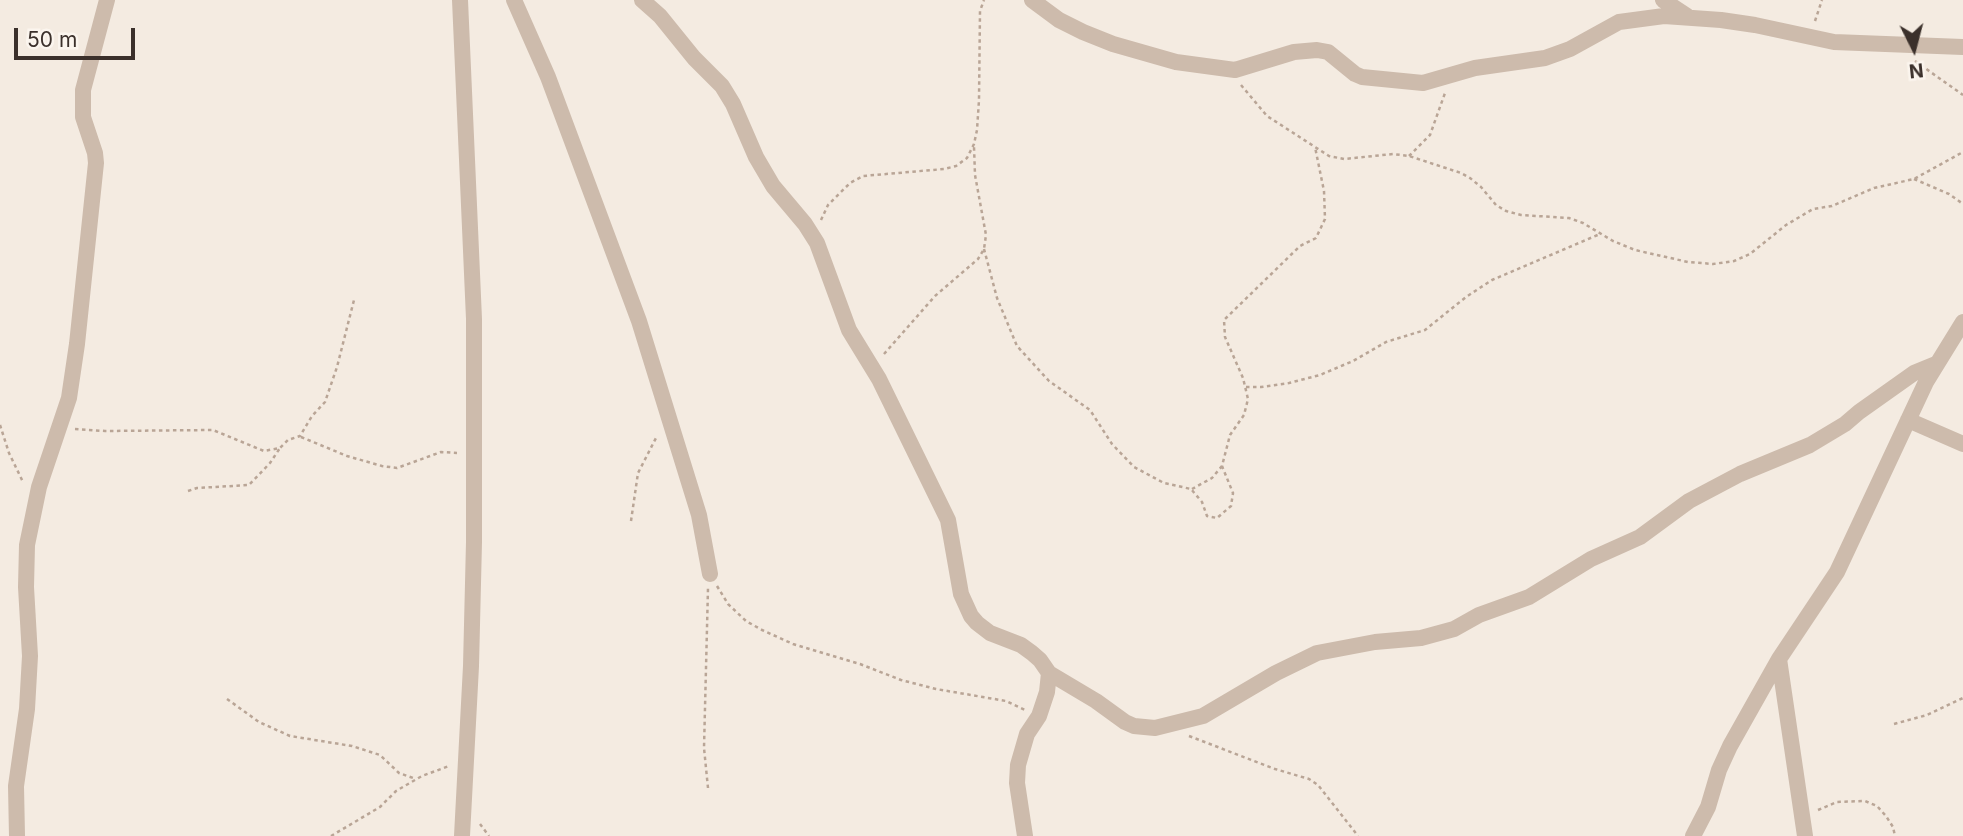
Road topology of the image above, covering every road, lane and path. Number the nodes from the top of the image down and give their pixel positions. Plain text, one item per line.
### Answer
1 (107, 0) edge
2 (460, 0) edge
3 (514, 0) edge
4 (642, 0) edge
5 (984, 0) edge
6 (1032, 0) edge
7 (1663, 0) edge
8 (1822, 0) edge
9 (1690, 18) junction
10 (1809, 37) junction
11 (1894, 43) junction
12 (1963, 47) edge
13 (1226, 70) junction
14 (1451, 76) junction
15 (1963, 95) edge
16 (974, 144) junction
17 (1315, 146) junction
18 (1963, 152) edge
19 (1409, 156) junction
20 (1914, 179) junction
21 (1963, 204) edge
22 (1600, 234) junction
23 (817, 243) junction
24 (984, 249) junction
25 (354, 300) dead end
26 (1963, 322) edge
27 (1937, 364) junction
28 (873, 369) junction
29 (1246, 387) junction
30 (669, 415) junction
31 (1908, 420) junction
32 (0, 425) edge
33 (58, 428) junction
34 (300, 436) junction
35 (1963, 444) edge
36 (280, 448) junction
37 (474, 453) junction
38 (1223, 466) junction
39 (1191, 489) junction
40 (188, 491) dead end
41 (34, 504) junction
42 (631, 521) dead end
43 (709, 574) junction
44 (1779, 659) junction
45 (1049, 673) junction
46 (1963, 698) edge
47 (227, 699) dead end
48 (1039, 716) junction
49 (1894, 724) dead end
50 (1155, 728) junction
51 (465, 760) junction
52 (416, 779) junction
53 (708, 788) dead end
54 (1801, 814) junction
55 (17, 836) edge
56 (331, 836) edge
57 (462, 836) edge
58 (1025, 836) edge
59 (1358, 836) edge
60 (1693, 836) edge
61 (1805, 836) edge
62 (1895, 836) edge

1 - 33 street
2 - 37 street
3 - 30 street
4 - 23 street
5 - 16 path
6 - 13 street
7 - 9 street
8 - 10 path
9 - 10 street
9 - 14 street
10 - 11 street
11 - 12 street
11 - 15 path
13 - 14 street
13 - 17 path
14 - 19 path
16 - 23 path
16 - 24 path
17 - 19 path
17 - 29 path
18 - 20 path
19 - 22 path
20 - 21 path
20 - 22 path
22 - 29 path
23 - 28 street
24 - 28 path
24 - 39 path
25 - 34 path
26 - 27 street
27 - 31 street
27 - 50 street
28 - 45 street
29 - 38 path
30 - 42 path
30 - 43 street
31 - 35 street
31 - 44 street
32 - 41 path
33 - 36 path
33 - 41 street
34 - 36 path
34 - 37 path
36 - 40 path
37 - 51 street
38 - 39 path
38 - 39 path
41 - 55 street
43 - 48 path
43 - 53 path
44 - 54 street
44 - 60 street
45 - 48 street
45 - 50 street
46 - 49 path
47 - 52 path
48 - 58 street
50 - 59 path
51 - 52 path
51 - 57 street
52 - 56 path
54 - 61 street
54 - 62 path

